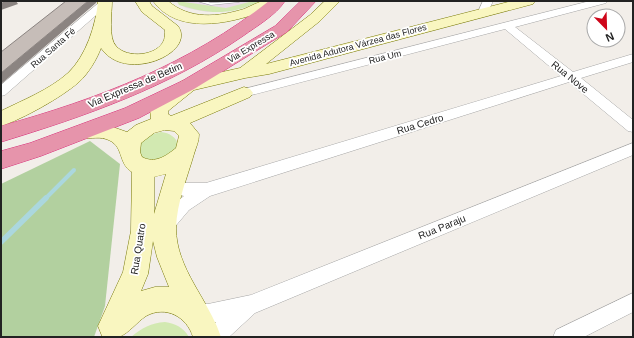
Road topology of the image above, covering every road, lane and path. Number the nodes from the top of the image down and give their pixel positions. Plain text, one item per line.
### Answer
1 (142, 1) edge
2 (160, 1) edge
3 (199, 1) edge
4 (239, 1) edge
5 (277, 1) edge
6 (309, 1) edge
7 (333, 1) edge
8 (528, 1) edge
9 (602, 1) edge
10 (105, 7) edge
11 (486, 7) edge
12 (507, 26) junction
13 (307, 37) junction
14 (332, 52) junction
15 (633, 58) edge
16 (246, 72) junction
17 (571, 78) junction
18 (188, 85) junction
19 (1, 92) edge
20 (244, 93) junction
21 (1, 119) edge
22 (169, 123) junction
23 (633, 127) edge
24 (84, 132) junction
25 (1, 134) edge
26 (130, 146) junction
27 (633, 149) edge
28 (183, 157) junction
29 (1, 160) edge
30 (142, 167) junction
31 (206, 190) junction
32 (163, 230) junction
33 (633, 302) edge
34 (250, 305) junction
35 (199, 320) edge
36 (108, 332) edge
37 (214, 337) edge
38 (563, 337) edge

1 - 10 street
2 - 5 street
3 - 4 lane
5 - 25 highway, Via Expressa de Betim
6 - 18 highway, Via Expressa
7 - 13 street
8 - 11 street, Avenida Adutora Várzea das Flores
9 - 12 street, Rua Um
10 - 19 street, Rua Santa Fé
10 - 21 street
11 - 14 street, Avenida Adutora Várzea das Flores
12 - 17 street, Rua Nove
12 - 20 street, Rua Um
13 - 14 street
13 - 16 street
14 - 16 street, Avenida Adutora Várzea das Flores
15 - 17 street, Rua Cedro
16 - 18 street, Avenida Adutora Várzea das Flores
17 - 23 street, Rua Nove
17 - 31 street, Rua Cedro
18 - 22 street
18 - 24 highway, Via Expressa
20 - 22 street, Rua Um
20 - 28 street
22 - 26 street
22 - 28 street
24 - 26 street
24 - 29 highway, Via Expressa
26 - 30 street
27 - 34 street, Rua Paraju
28 - 30 street
28 - 31 street, Rua Cedro
28 - 32 street
30 - 36 street, Rua Quatro
31 - 32 street, Rua Cedro
32 - 35 street
33 - 38 street
34 - 35 street, Rua Paraju
34 - 37 street, Rua Paraju
35 - 36 street

